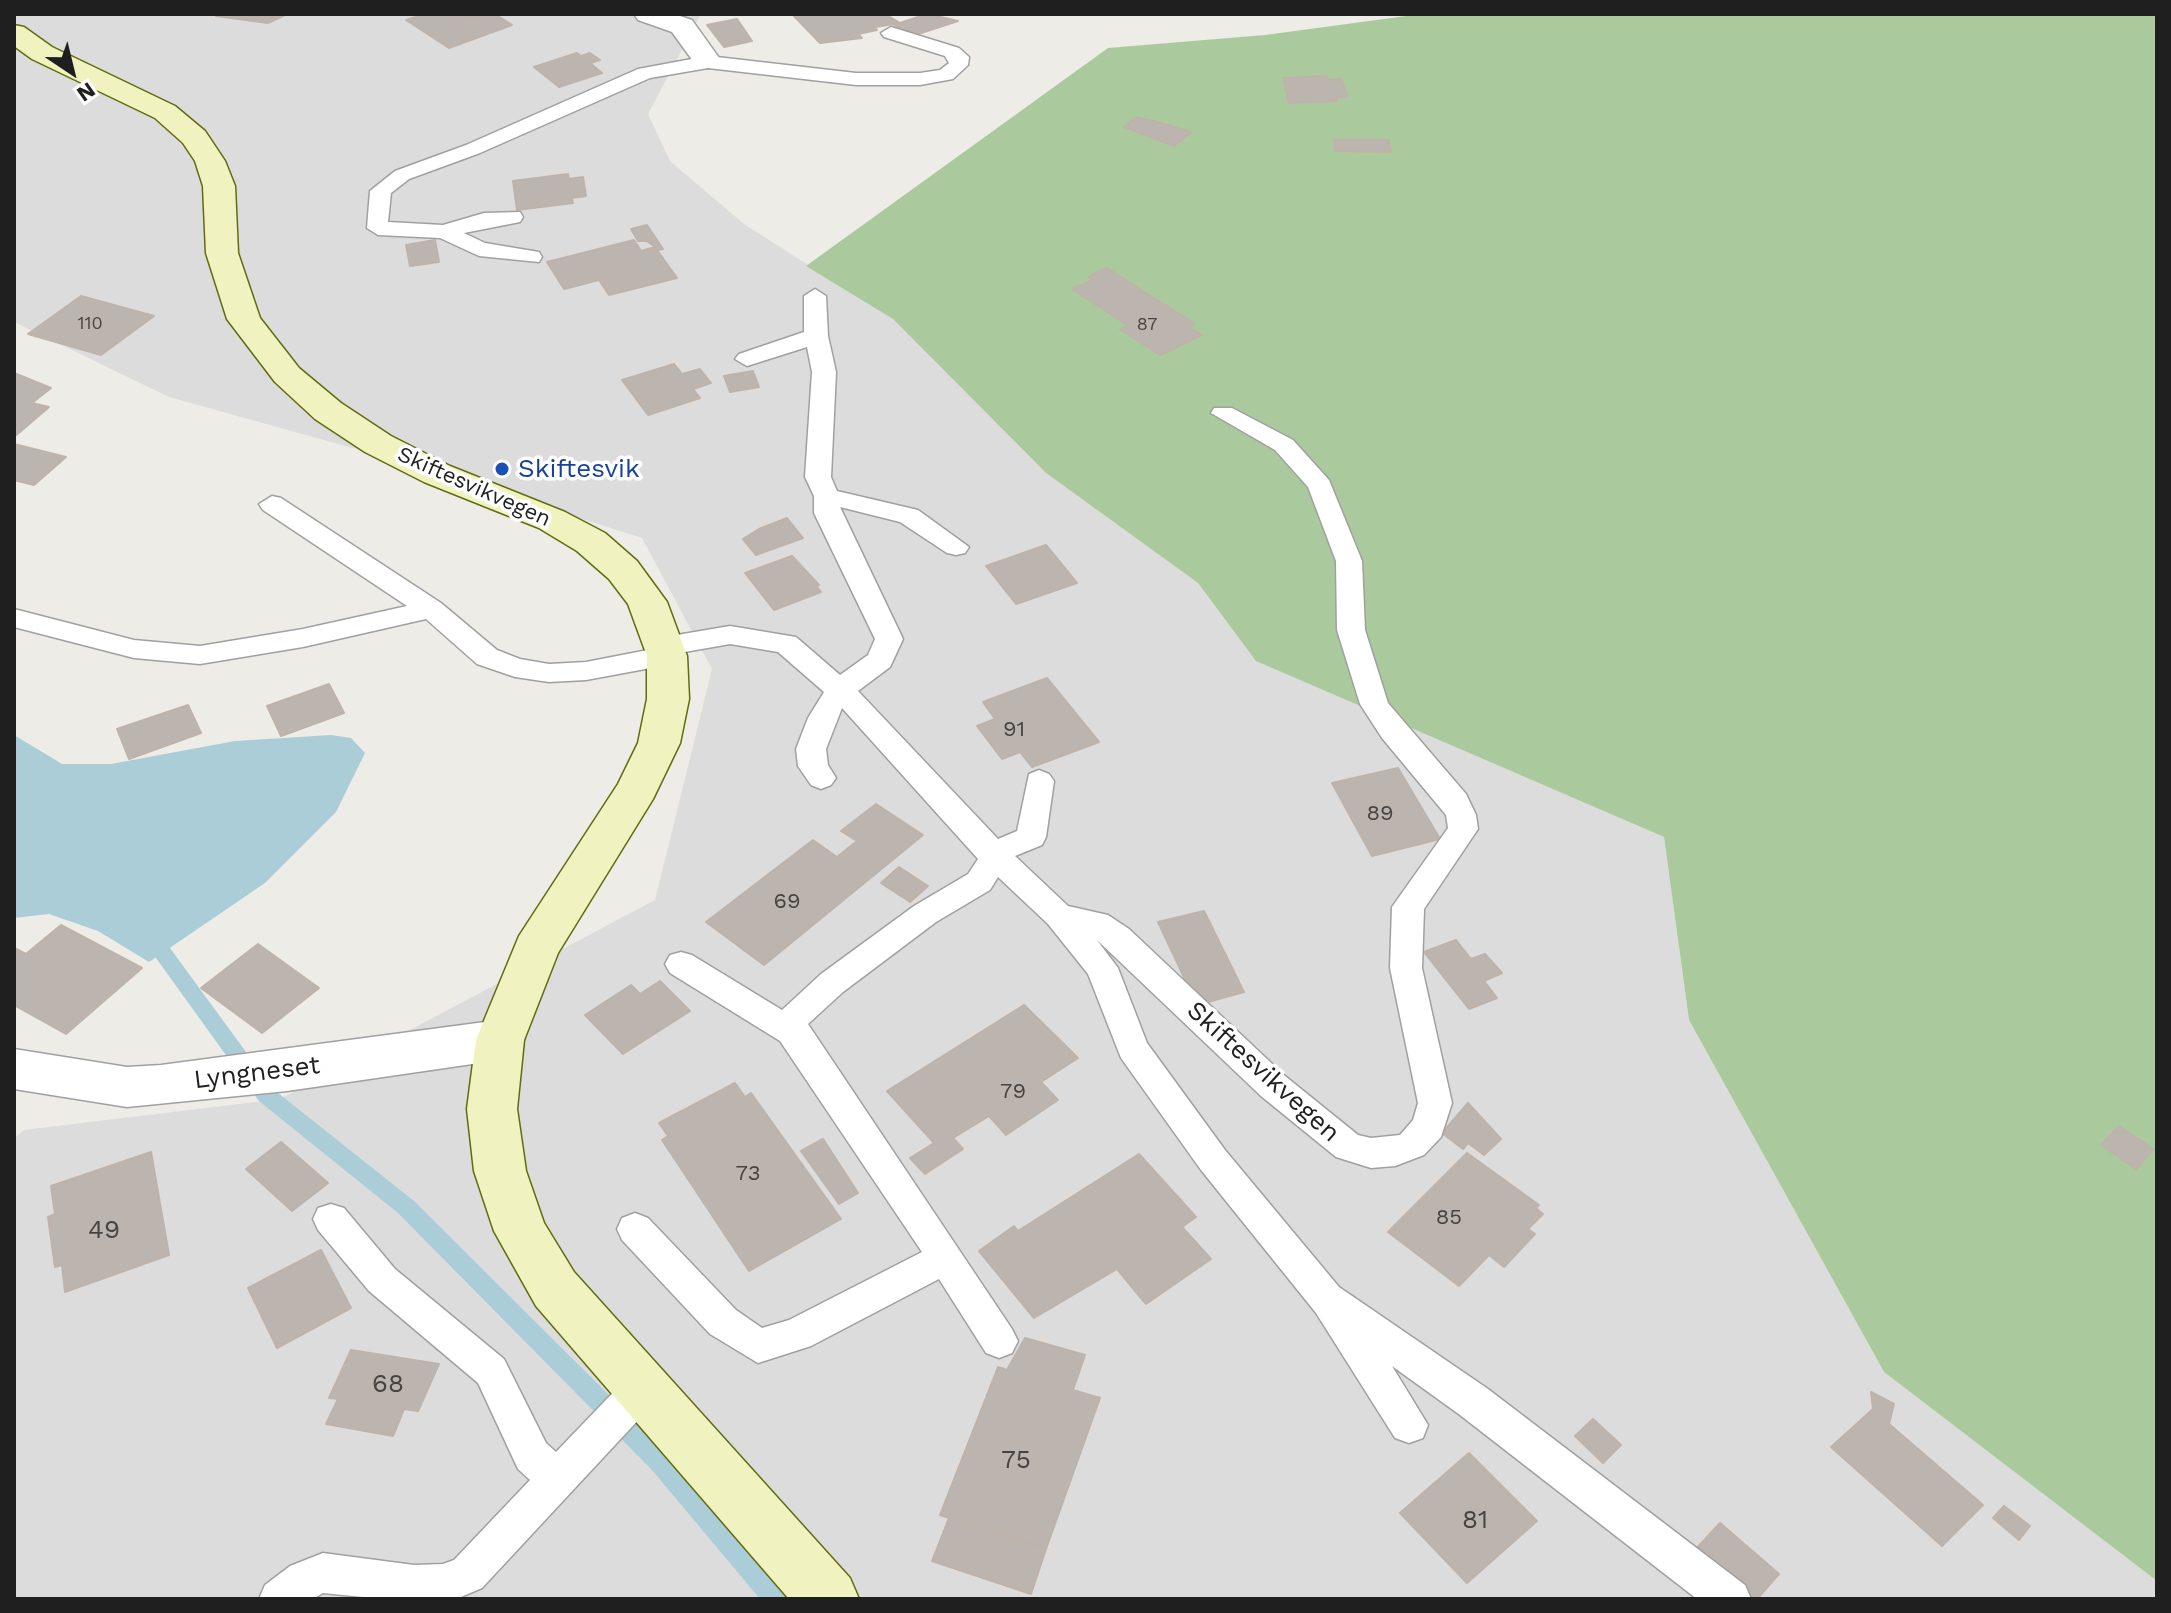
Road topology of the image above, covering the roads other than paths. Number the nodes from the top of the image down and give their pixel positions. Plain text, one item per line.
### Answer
1 (648, 14) edge
2 (14, 33) edge
3 (891, 33) dead end
4 (708, 62) junction
5 (512, 217) dead end
6 (444, 232) junction
7 (531, 257) dead end
8 (815, 296) dead end
9 (816, 336) junction
10 (747, 359) dead end
11 (1223, 413) dead end
12 (827, 496) junction
13 (272, 504) dead end
14 (956, 547) dead end
15 (431, 609) junction
16 (14, 618) edge
17 (666, 651) junction
18 (839, 690) junction
19 (821, 778) dead end
20 (1039, 781) dead end
21 (993, 853) junction
22 (1059, 916) junction
23 (681, 964) dead end
24 (792, 1032) junction
25 (500, 1040) junction
26 (14, 1069) edge
27 (331, 1219) dead end
28 (635, 1229) dead end
29 (946, 1257) junction
30 (1326, 1299) junction
31 (999, 1341) dead end
32 (641, 1390) junction
33 (1409, 1425) dead end
34 (558, 1479) junction
35 (280, 1599) edge
36 (829, 1599) edge
37 (1730, 1599) edge

1 - 4 street
2 - 17 main road, Skiftesvikvegen
3 - 4 lane
4 - 6 lane
5 - 6 lane
6 - 7 lane
8 - 9 lane
9 - 10 lane
9 - 12 lane
11 - 22 lane, Skiftesvikvegen
12 - 14 lane
12 - 18 lane
13 - 15 lane
15 - 16 lane
15 - 17 lane
17 - 18 lane
17 - 25 main road, Skiftesvikvegen
18 - 19 lane
18 - 21 lane
20 - 21 lane
21 - 22 lane
21 - 24 lane
22 - 30 lane
23 - 24 lane
24 - 29 lane
25 - 26 street, Lyngneset
25 - 32 main road, Skiftesvikvegen
27 - 34 lane
28 - 29 lane
29 - 31 lane
30 - 33 lane
30 - 37 lane
32 - 34 lane
32 - 36 main road, Skiftesvikvegen
34 - 35 lane

